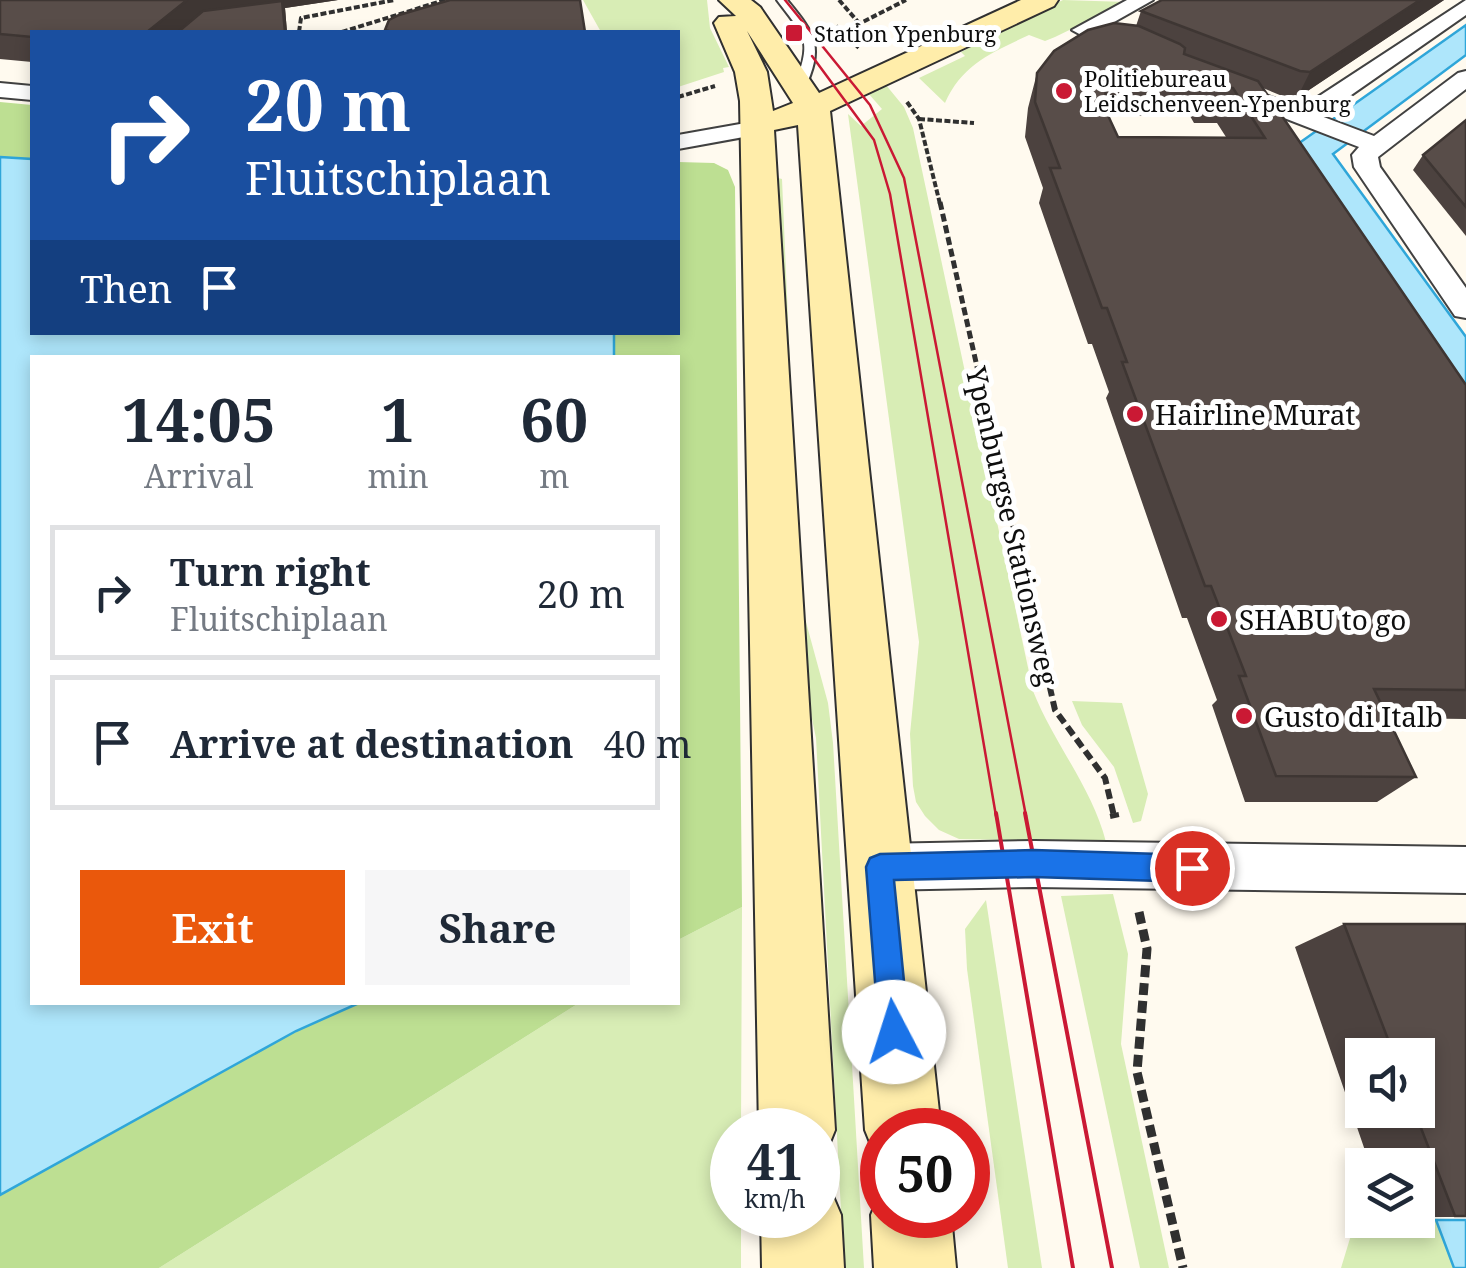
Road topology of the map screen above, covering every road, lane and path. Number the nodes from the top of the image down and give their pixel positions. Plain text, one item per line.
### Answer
1 (394, 0) edge
2 (445, 0) edge
3 (732, 0) edge
4 (772, 0) edge
5 (782, 0) edge
6 (839, 0) edge
7 (906, 0) edge
8 (978, 0) edge
9 (1044, 0) edge
10 (1142, 0) edge
11 (1466, 6) edge
12 (859, 22) junction
13 (298, 30) edge
14 (348, 30) edge
15 (1117, 44) edge
16 (813, 52) junction
17 (876, 65) junction
18 (1202, 78) edge
19 (1466, 78) edge
20 (0, 90) edge
21 (30, 93) edge
22 (806, 98) junction
23 (756, 115) junction
24 (680, 118) edge
25 (920, 119) junction
26 (1313, 120) junction
27 (974, 123) dead end
28 (680, 141) edge
29 (1367, 142) junction
30 (1435, 268) junction
31 (1466, 268) edge
32 (1466, 309) edge
33 (1128, 866) junction
34 (880, 867) junction
35 (1466, 870) edge
36 (796, 1108) edge
37 (901, 1108) edge
38 (802, 1238) edge
39 (912, 1238) edge
40 (803, 1268) edge
41 (915, 1268) edge
42 (1183, 1268) edge

1 - 13 path
2 - 14 path
3 - 22 main road
3 - 23 main road
4 - 16 lane
5 - 16 lane
6 - 12 path
7 - 12 path
8 - 17 main road
9 - 17 main road
10 - 15 street
11 - 26 street
12 - 17 path, Ypenburgse Stationsweg
16 - 22 lane
17 - 22 main road
17 - 25 path, Ypenburgse Stationsweg
18 - 26 street
19 - 29 street
20 - 21 street
22 - 23 main road
22 - 34 main road
23 - 24 street
23 - 28 street
23 - 36 main road
25 - 27 path
25 - 33 path, Ypenburgse Stationsweg
26 - 29 street
29 - 30 street
30 - 31 street
30 - 32 street
33 - 34 street
33 - 35 street
33 - 42 path, Ypenburgse Stationsweg
34 - 37 main road
38 - 40 main road
39 - 41 main road

